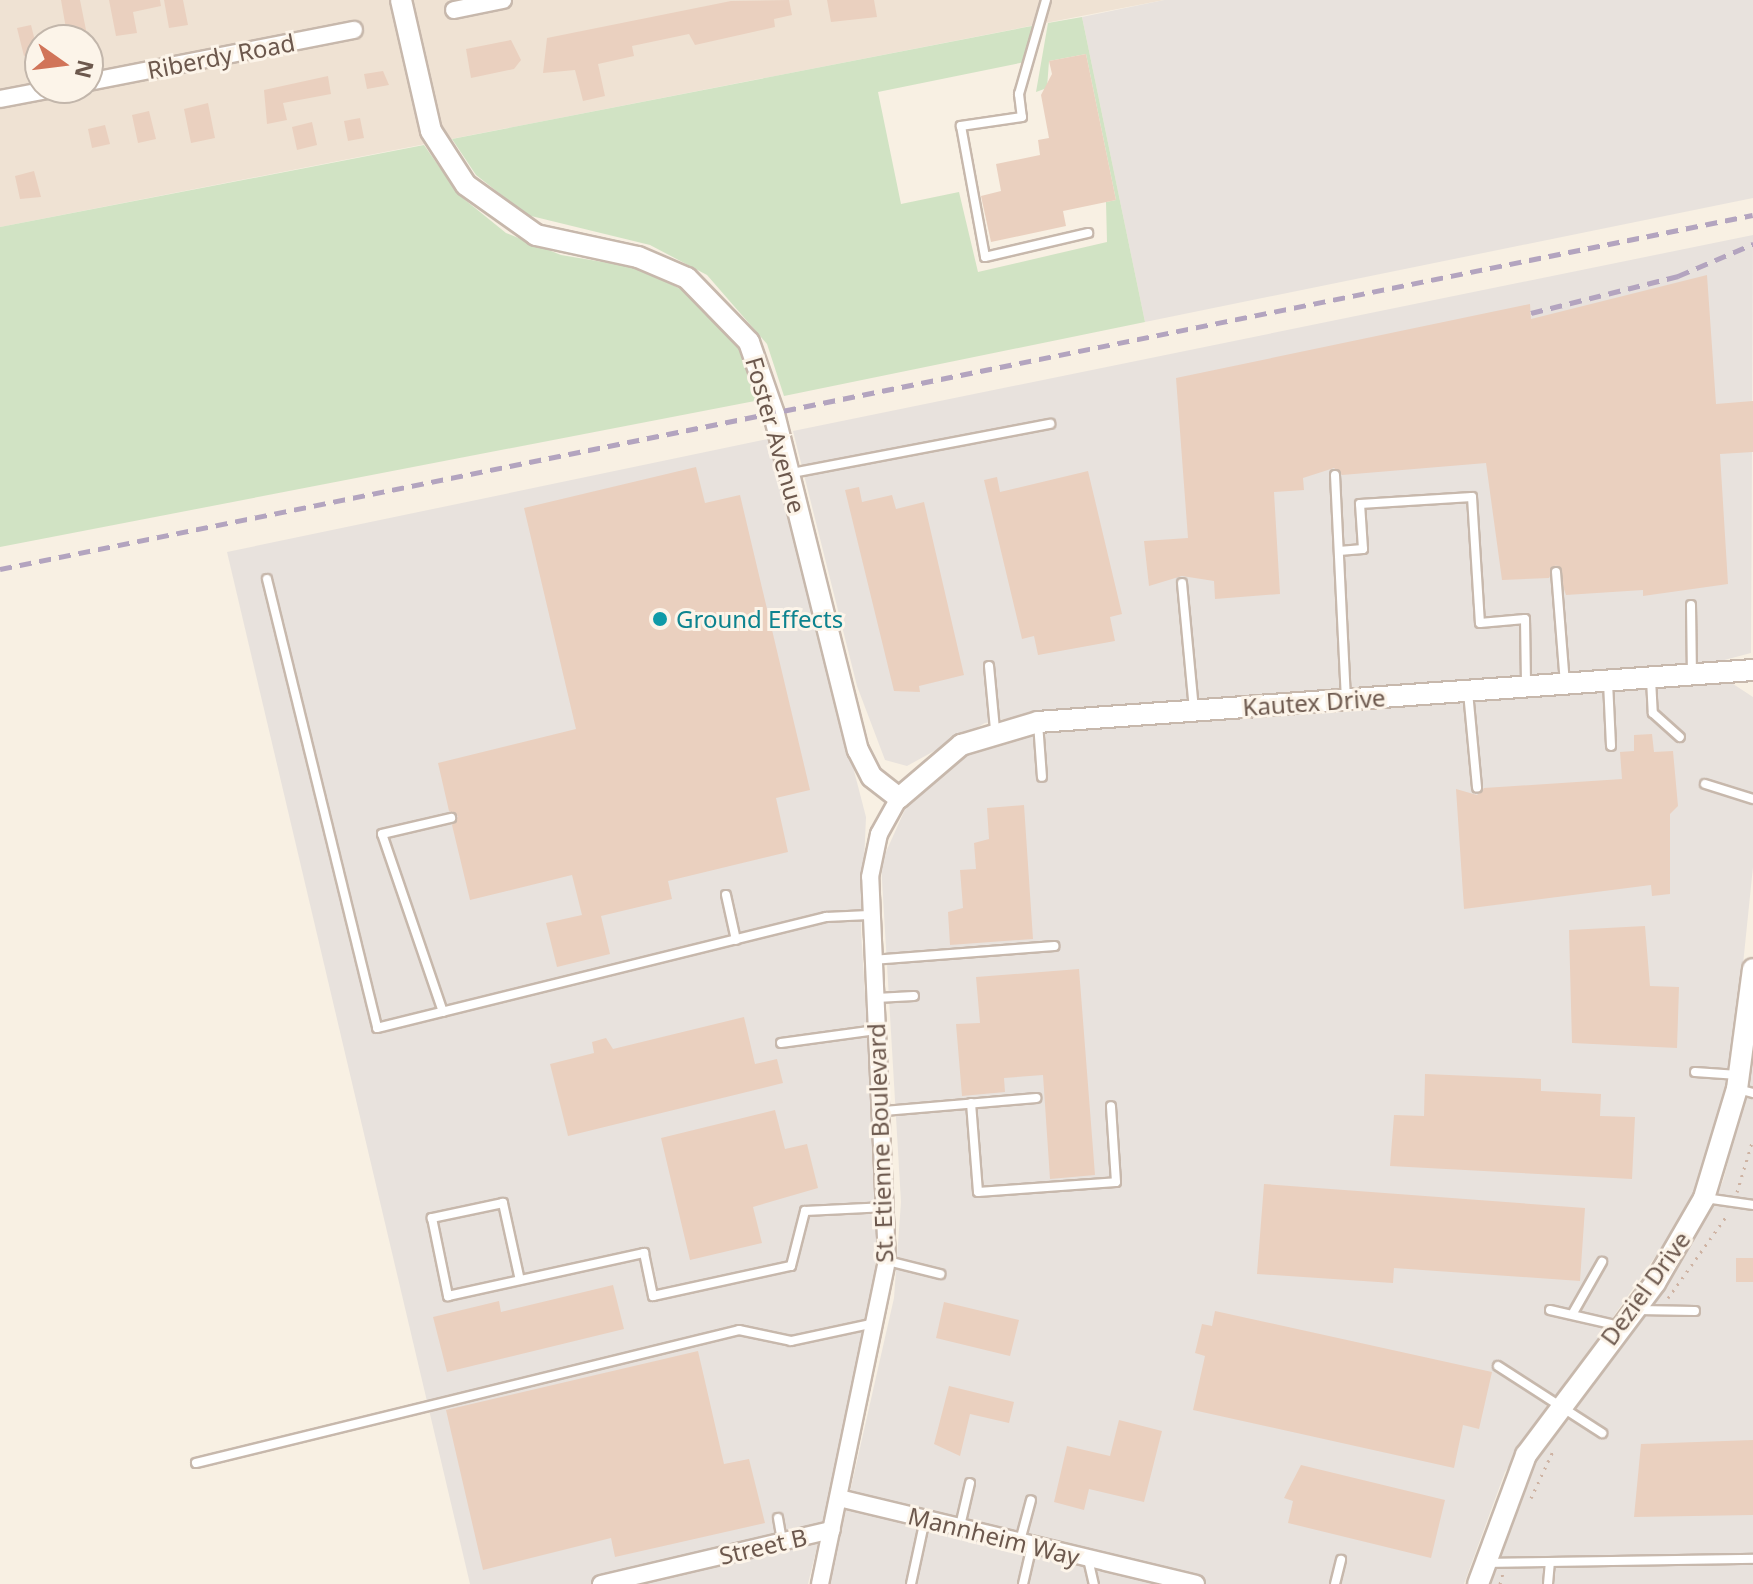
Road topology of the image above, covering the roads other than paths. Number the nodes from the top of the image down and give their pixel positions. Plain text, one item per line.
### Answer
1 (401, 0) edge
2 (503, 0) edge
3 (1046, 0) edge
4 (454, 10) dead end
5 (354, 30) dead end
6 (104, 79) edge
7 (24, 94) edge
8 (0, 99) edge
9 (1088, 233) dead end
10 (1050, 424) dead end
11 (789, 473) junction
12 (1335, 475) dead end
13 (1339, 551) junction
14 (1556, 572) dead end
15 (267, 579) dead end
16 (1182, 583) dead end
17 (1691, 605) dead end
18 (989, 666) dead end
19 (1753, 670) edge
20 (1692, 675) junction
21 (1651, 678) junction
22 (1608, 681) junction
23 (1565, 684) junction
24 (1526, 687) junction
25 (1468, 691) junction
26 (1346, 700) junction
27 (1194, 711) junction
28 (1038, 722) junction
29 (995, 730) junction
30 (1680, 737) dead end
31 (1611, 746) dead end
32 (1042, 777) dead end
33 (1705, 784) dead end
34 (1477, 788) dead end
35 (899, 798) junction
36 (1753, 799) edge
37 (451, 818) dead end
38 (726, 895) dead end
39 (869, 915) junction
40 (736, 940) junction
41 (1054, 946) dead end
42 (872, 960) junction
43 (1753, 969) edge
44 (1752, 994) edge
45 (914, 996) dead end
46 (875, 998) junction
47 (443, 1012) junction
48 (877, 1030) junction
49 (781, 1043) dead end
50 (1695, 1072) dead end
51 (1743, 1085) edge
52 (1036, 1098) dead end
53 (971, 1103) junction
54 (1111, 1106) dead end
55 (884, 1111) junction
56 (1704, 1198) junction
57 (1753, 1205) edge
58 (888, 1207) junction
59 (887, 1261) junction
60 (1602, 1262) dead end
61 (940, 1274) dead end
62 (519, 1276) junction
63 (1550, 1310) dead end
64 (1695, 1311) dead end
65 (1573, 1313) junction
66 (1627, 1318) junction
67 (880, 1322) junction
68 (1498, 1366) dead end
69 (1556, 1406) junction
70 (1602, 1433) dead end
71 (196, 1463) dead end
72 (970, 1483) dead end
73 (839, 1498) junction
74 (1031, 1500) dead end
75 (778, 1518) dead end
76 (925, 1519) junction
77 (959, 1527) junction
78 (832, 1530) junction
79 (782, 1542) junction
80 (1026, 1543) junction
81 (1088, 1558) junction
82 (1753, 1559) edge
83 (1341, 1560) dead end
84 (1550, 1562) junction
85 (1482, 1563) junction
86 (601, 1584) edge
87 (820, 1584) edge
88 (911, 1584) edge
89 (1023, 1584) edge
90 (1094, 1584) edge
91 (1195, 1584) edge
92 (1335, 1584) edge
93 (1478, 1584) edge
94 (1548, 1584) edge

1 - 11 street, Foster Avenue
2 - 4 street
3 - 9 lane
5 - 6 street, Riberdy Road
7 - 8 street
10 - 11 lane
11 - 35 street, Foster Avenue
12 - 13 lane
13 - 24 lane
13 - 26 lane
14 - 23 lane
15 - 47 lane
16 - 27 lane
17 - 20 lane
18 - 29 lane
19 - 20 street, Kautex Drive
20 - 21 street, Kautex Drive
21 - 22 street, Kautex Drive
21 - 30 lane
22 - 23 street, Kautex Drive
22 - 31 lane
23 - 24 street, Kautex Drive
24 - 25 street, Kautex Drive
25 - 26 street, Kautex Drive
25 - 34 lane
26 - 27 street, Kautex Drive
27 - 28 street, Kautex Drive
28 - 29 street, Kautex Drive
28 - 32 lane
29 - 35 street, Kautex Drive
33 - 36 lane
35 - 39 street, St. Etienne Boulevard
37 - 47 lane
38 - 40 lane
39 - 40 lane
39 - 42 street, St. Etienne Boulevard
40 - 47 lane
41 - 42 lane
42 - 46 street, St. Etienne Boulevard
43 - 44 street, Deziel Drive
44 - 51 street, Deziel Drive
45 - 46 lane
46 - 48 street, St. Etienne Boulevard
48 - 49 lane
48 - 55 street, St. Etienne Boulevard
50 - 51 lane
51 - 56 street, Deziel Drive
52 - 53 lane
53 - 54 lane
53 - 55 lane
55 - 58 street, St. Etienne Boulevard
56 - 57 lane
56 - 66 street, Deziel Drive
58 - 59 street, St. Etienne Boulevard
58 - 62 lane
59 - 61 lane
59 - 67 street, St. Etienne Boulevard
60 - 65 lane
62 - 62 lane
63 - 65 lane
64 - 66 lane
65 - 66 lane
66 - 69 street, Deziel Drive
67 - 71 lane
67 - 73 street, St. Etienne Boulevard
68 - 69 lane
69 - 70 lane
69 - 85 street, Deziel Drive
72 - 77 lane
73 - 76 street, Mannheim Way
73 - 78 street, St. Etienne Boulevard
74 - 80 lane
75 - 79 lane
76 - 77 street, Mannheim Way
76 - 88 lane
77 - 80 street, Mannheim Way
78 - 79 street, Street B
78 - 87 street, St. Etienne Boulevard
79 - 86 street, Street B
80 - 81 street, Mannheim Way
80 - 89 lane
81 - 90 lane
81 - 91 street, Mannheim Way
82 - 84 lane
83 - 92 lane
84 - 85 lane
84 - 94 lane
85 - 93 street, Deziel Drive

